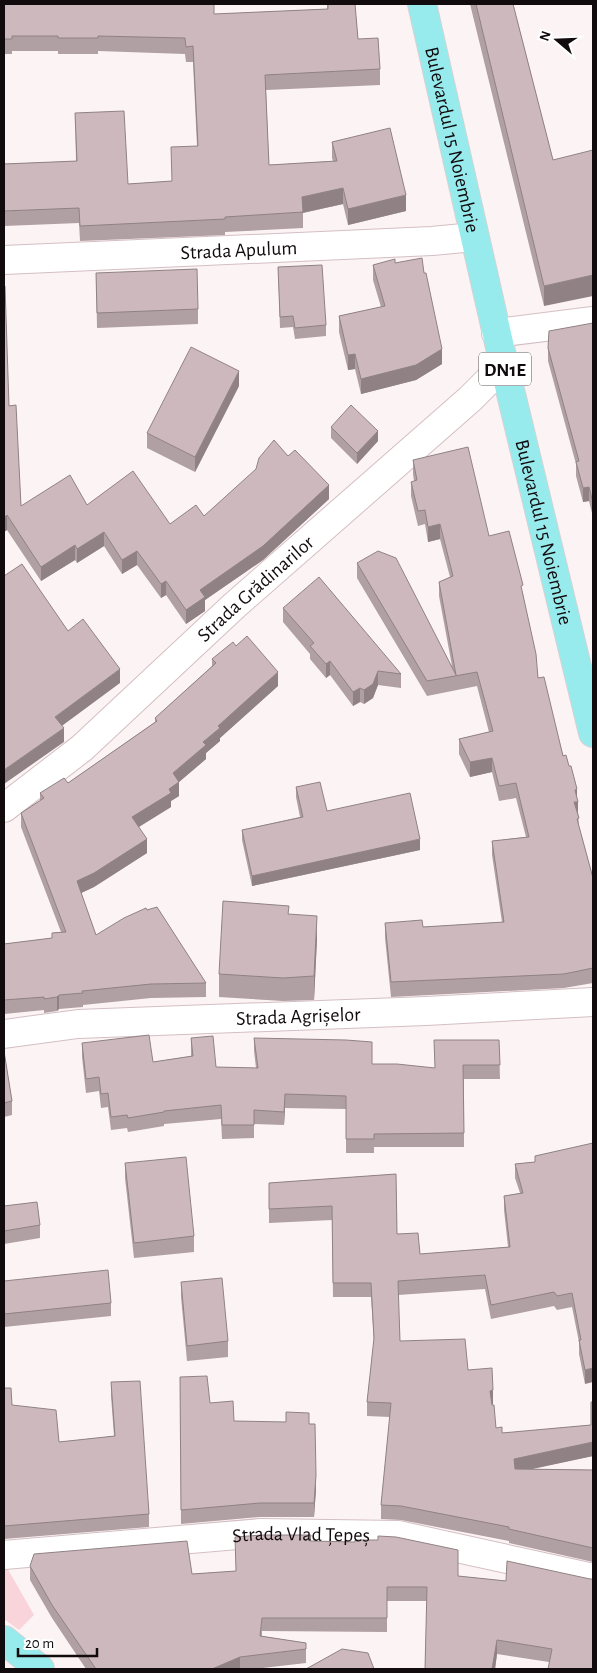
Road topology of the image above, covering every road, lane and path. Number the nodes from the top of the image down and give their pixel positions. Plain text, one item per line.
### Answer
1 (422, 4) edge
2 (474, 237) junction
3 (4, 260) edge
4 (593, 322) edge
5 (496, 333) junction
6 (504, 365) junction
7 (593, 733) edge
8 (4, 808) edge
9 (593, 1002) edge
10 (4, 1034) edge
11 (4, 1555) edge
12 (593, 1578) edge
13 (4, 1640) edge
14 (40, 1669) edge

1 - 2 main road, Bulevardul 15 Noiembrie / DN1E
2 - 3 street, Strada Apulum
2 - 5 main road, Bulevardul 15 Noiembrie / DN1E
4 - 5 street
5 - 6 main road, Bulevardul 15 Noiembrie / DN1E
6 - 7 main road, Bulevardul 15 Noiembrie / DN1E
6 - 8 street, Strada Grădinarilor
9 - 10 street, Strada Agrișelor
11 - 12 street, Strada Vlad Țepeș
13 - 14 main road

